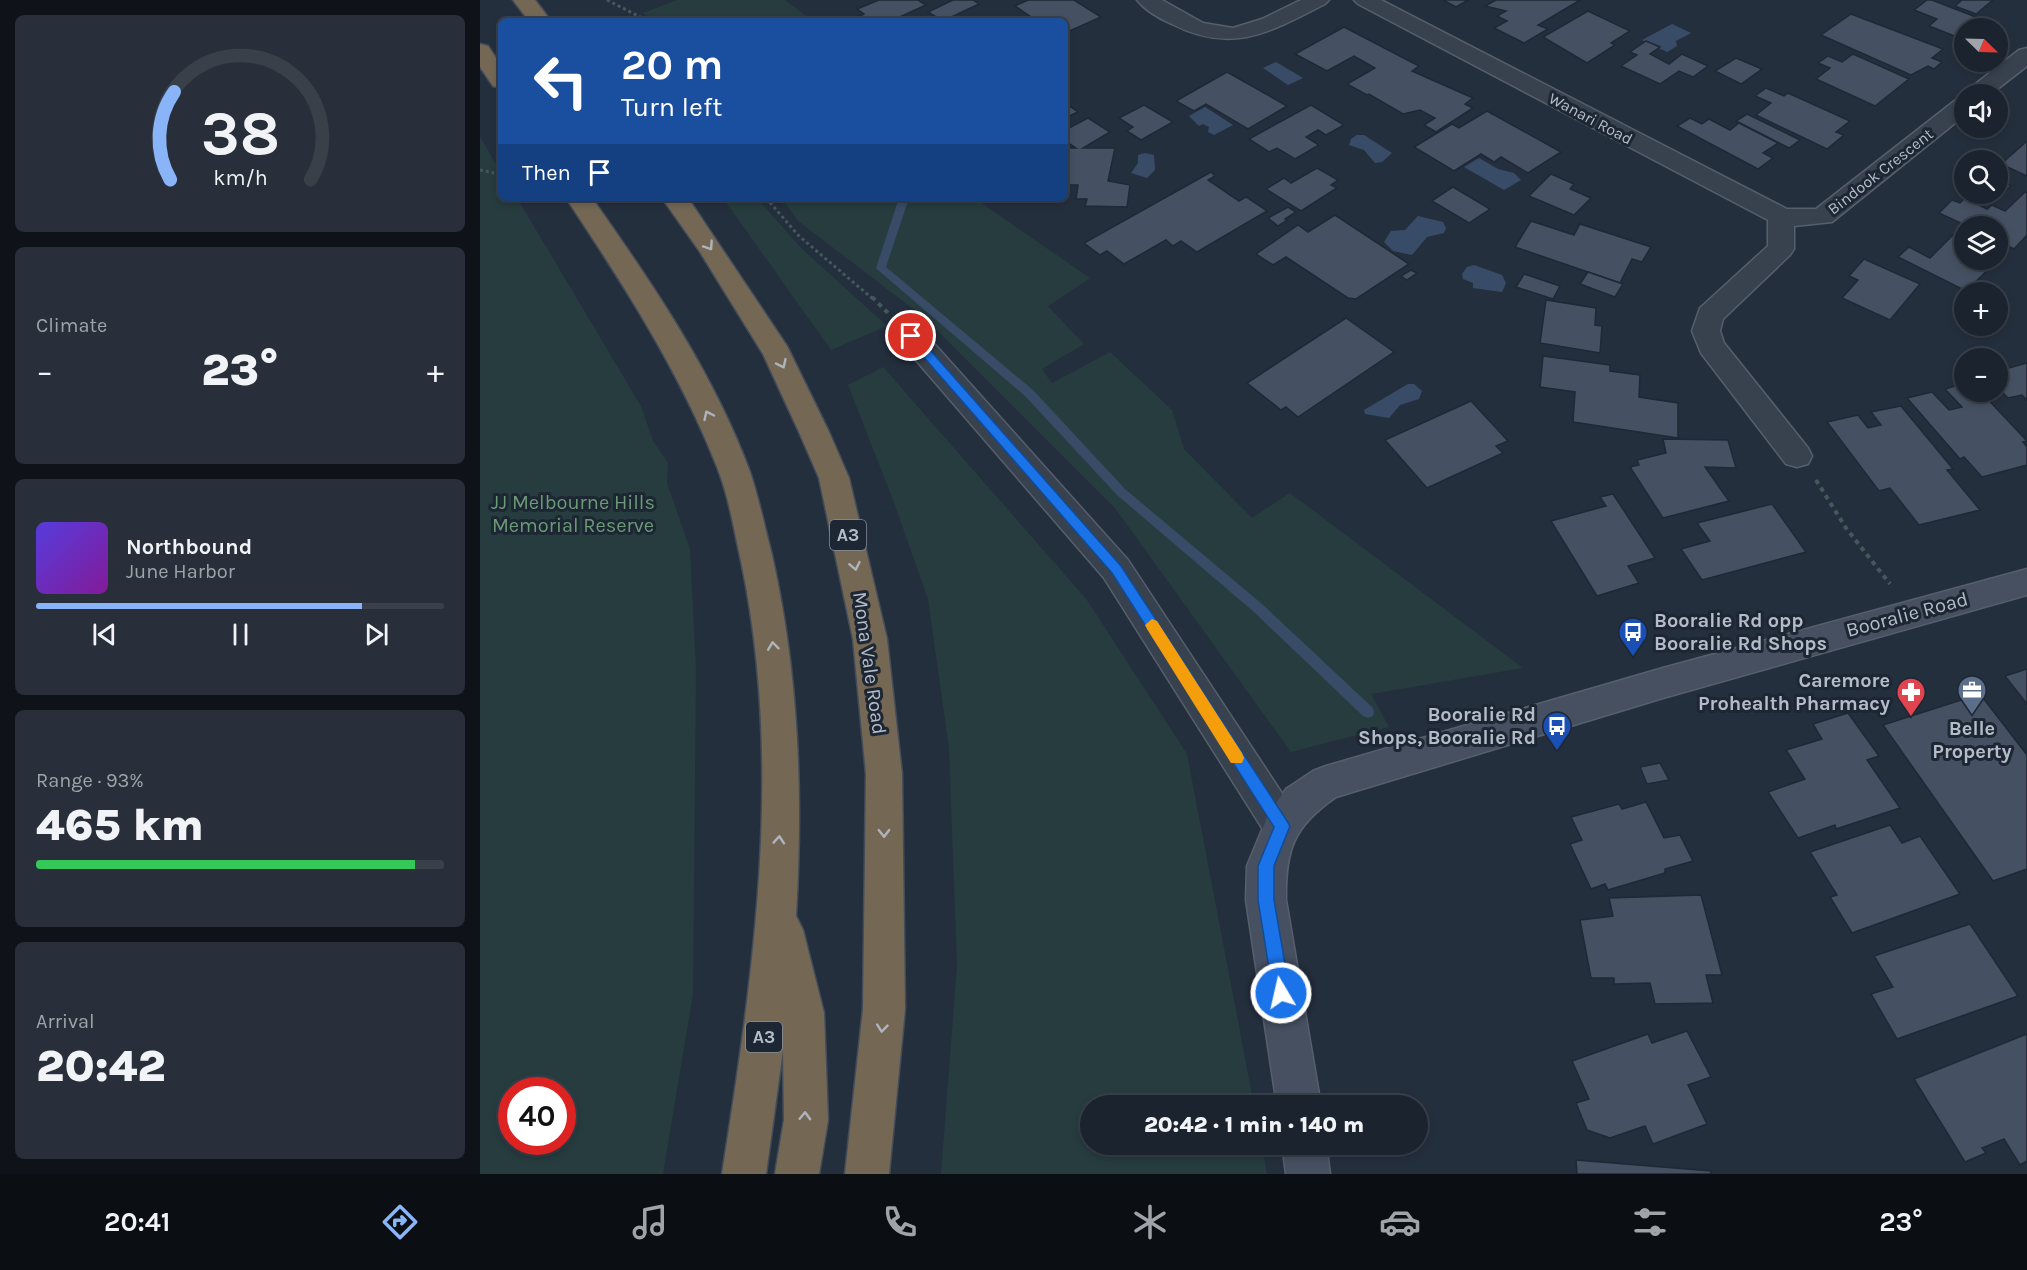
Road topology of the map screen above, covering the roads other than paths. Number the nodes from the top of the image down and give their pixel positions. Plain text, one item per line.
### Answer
1 (524, 0) edge
2 (1148, 0) edge
3 (1318, 0) edge
4 (1365, 0) edge
5 (538, 18) edge
6 (480, 51) edge
7 (2027, 55) edge
8 (498, 77) edge
9 (1990, 84) edge
10 (1954, 113) edge
11 (581, 201) edge
12 (677, 201) edge
13 (1781, 216) junction
14 (1823, 216) joint
15 (911, 336) road end
16 (1797, 456) road end
17 (2027, 582) edge
18 (1282, 826) junction
19 (776, 899) junction
20 (1297, 1095) edge
21 (1305, 1155) edge
22 (744, 1174) edge
23 (797, 1174) edge
24 (867, 1174) edge
25 (1308, 1174) edge

1 - 5 highway
2 - 3 street
4 - 13 street, Wanari Road
6 - 8 highway
7 - 9 street
10 - 14 street, Bindook Crescent
19 -> 11 highway, A3
12 -> 24 highway, Mona Vale Road / A3
13 - 14 street, Wanari Road
13 - 16 street
15 - 18 street
17 - 18 street, Booralie Road
18 - 20 street, Booralie Road
19 - 22 highway, A3
23 -> 19 highway
21 - 25 street

